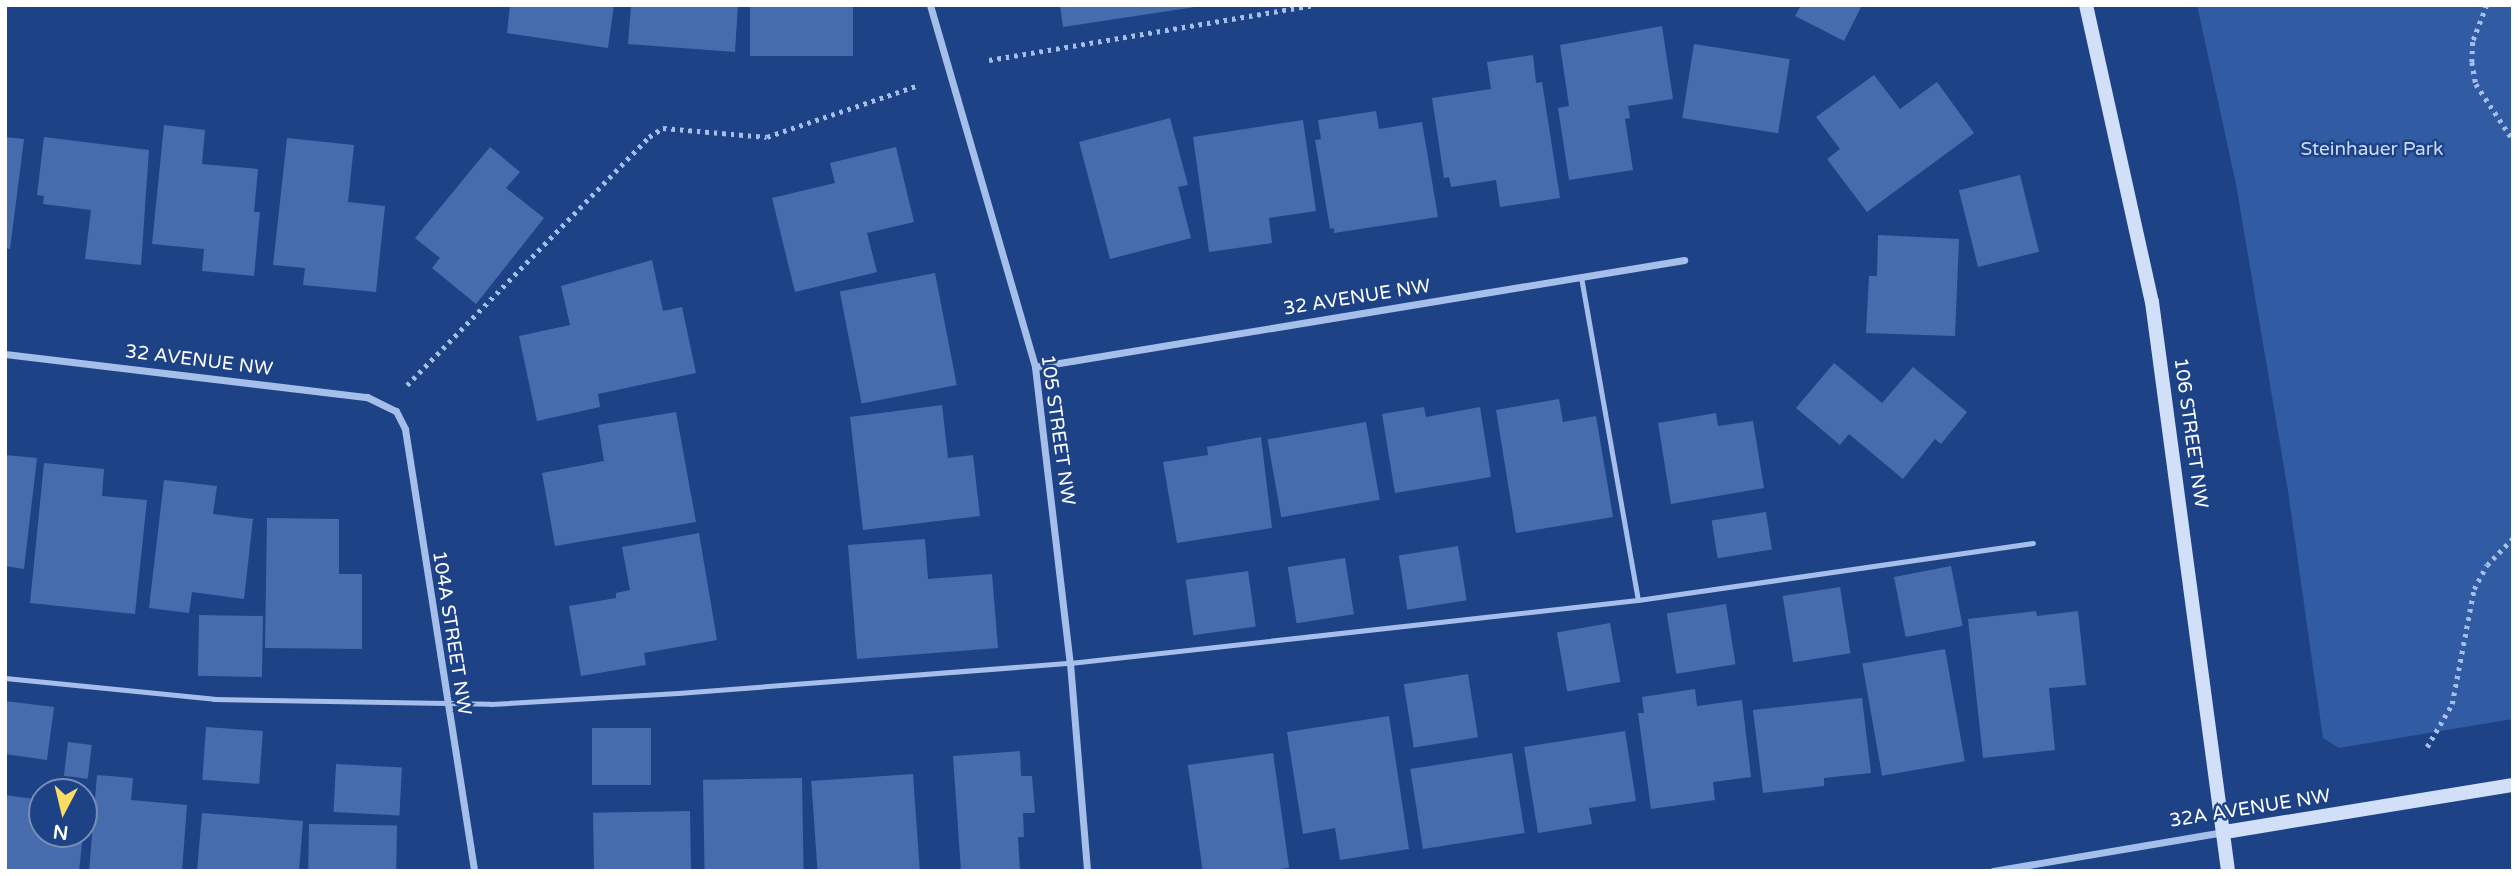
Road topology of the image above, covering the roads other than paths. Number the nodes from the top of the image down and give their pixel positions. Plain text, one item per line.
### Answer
1 (930, 5) edge
2 (2086, 5) edge
3 (1684, 260) dead end
4 (1581, 277) junction
5 (5, 354) edge
6 (1035, 367) junction
7 (388, 404) joint
8 (2033, 543) dead end
9 (1638, 600) junction
10 (1070, 663) junction
11 (5, 678) edge
12 (446, 702) junction
13 (2513, 785) edge
14 (2225, 832) junction
15 (474, 871) edge
16 (1087, 871) edge
17 (1993, 871) edge
18 (2228, 871) edge

1 - 6 street, 105 STREET NW
2 - 14 street, 106 STREET NW
3 - 4 street, 32 AVENUE NW
4 - 6 street, 32 AVENUE NW
4 - 9 lane
5 - 7 street, 32 AVENUE NW
6 - 10 street, 105 STREET NW
7 - 12 street, 104A STREET NW
8 - 9 lane
9 - 10 lane
10 - 12 lane
10 - 16 street, 105 STREET NW
11 - 12 lane
12 - 15 street, 104A STREET NW
13 - 14 street, 32A AVENUE NW
14 - 17 street, 32A AVENUE NW
14 - 18 street, 106 STREET NW

